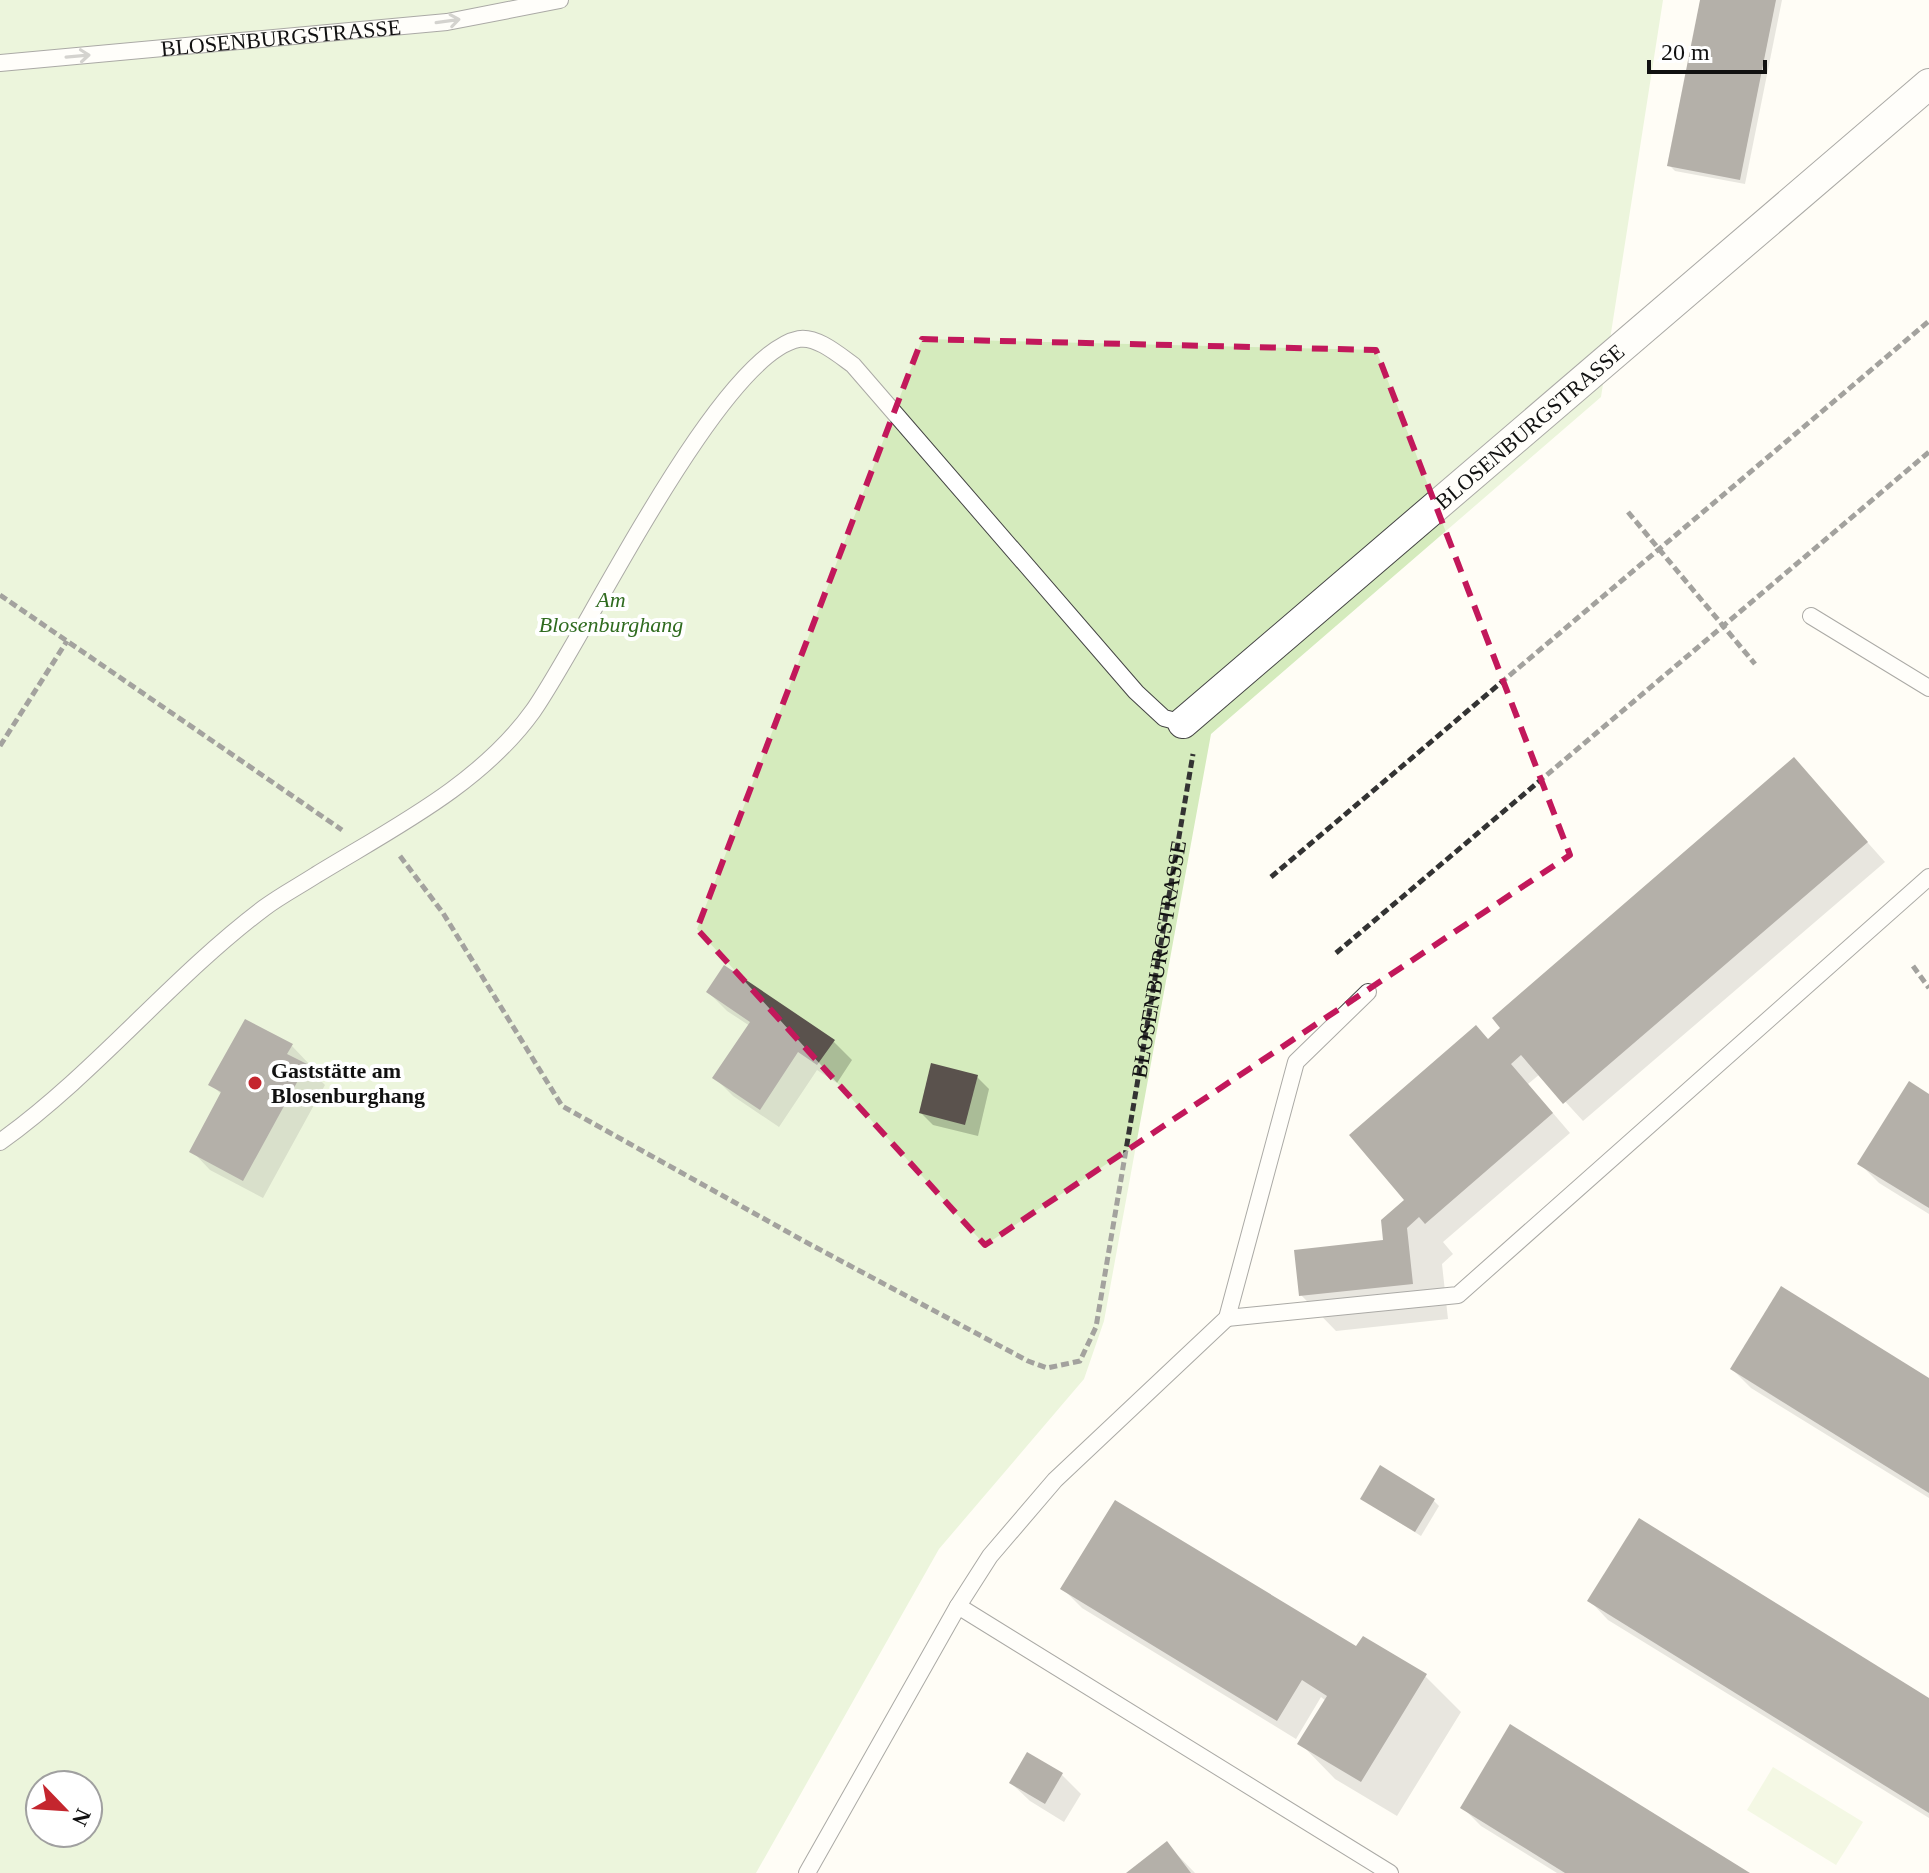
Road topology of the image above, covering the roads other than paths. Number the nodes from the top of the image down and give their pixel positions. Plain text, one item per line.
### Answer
1 (560, 0) edge
2 (0, 63) edge
3 (1929, 84) edge
4 (1811, 616) dead end
5 (1929, 688) edge
6 (1183, 723) joint
7 (1929, 877) edge
8 (1368, 992) dead end
9 (0, 1142) edge
10 (1227, 1318) junction
11 (958, 1606) junction
12 (807, 1873) edge
13 (1390, 1873) edge

2 -> 1 lane, BLOSENBURGSTRASSE
3 - 6 street, BLOSENBURGSTRASSE
4 - 5 lane
6 - 9 lane
7 - 10 lane
8 - 10 lane
10 - 11 lane
11 - 12 lane
11 - 13 lane

